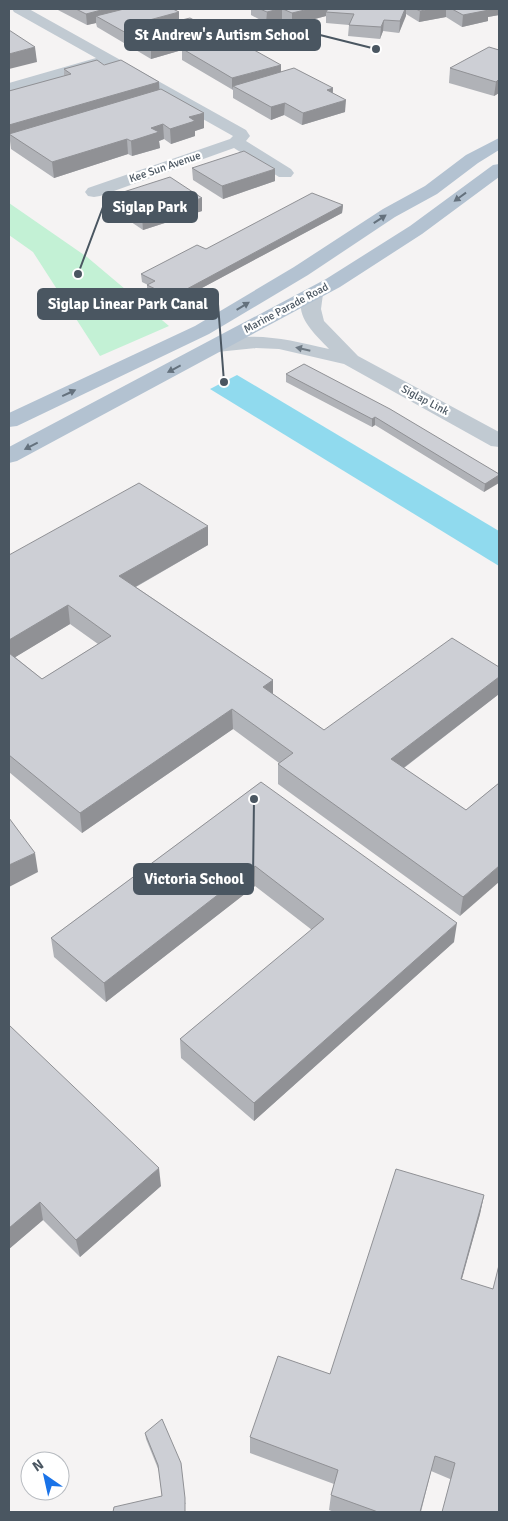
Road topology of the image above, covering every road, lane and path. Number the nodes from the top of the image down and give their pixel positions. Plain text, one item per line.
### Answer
1 (19, 9) edge
2 (107, 59) junction
3 (9, 88) edge
4 (236, 142) junction
5 (499, 143) edge
6 (499, 169) edge
7 (285, 173) dead end
8 (94, 192) dead end
9 (313, 294) junction
10 (217, 346) junction
11 (351, 360) junction
12 (9, 420) edge
13 (499, 441) edge
14 (9, 456) edge

1 - 2 street
2 - 3 street
2 - 4 street
4 - 7 street
4 - 8 street, Kee Sun Avenue
12 -> 5 main road, Marine Parade Road
6 -> 9 main road, Marine Parade Road
9 - 10 main road, Marine Parade Road
9 - 11 street, Siglap Link
11 -> 10 street, Siglap Link
10 -> 14 main road, Marine Parade Road
11 - 13 street, Siglap Link

